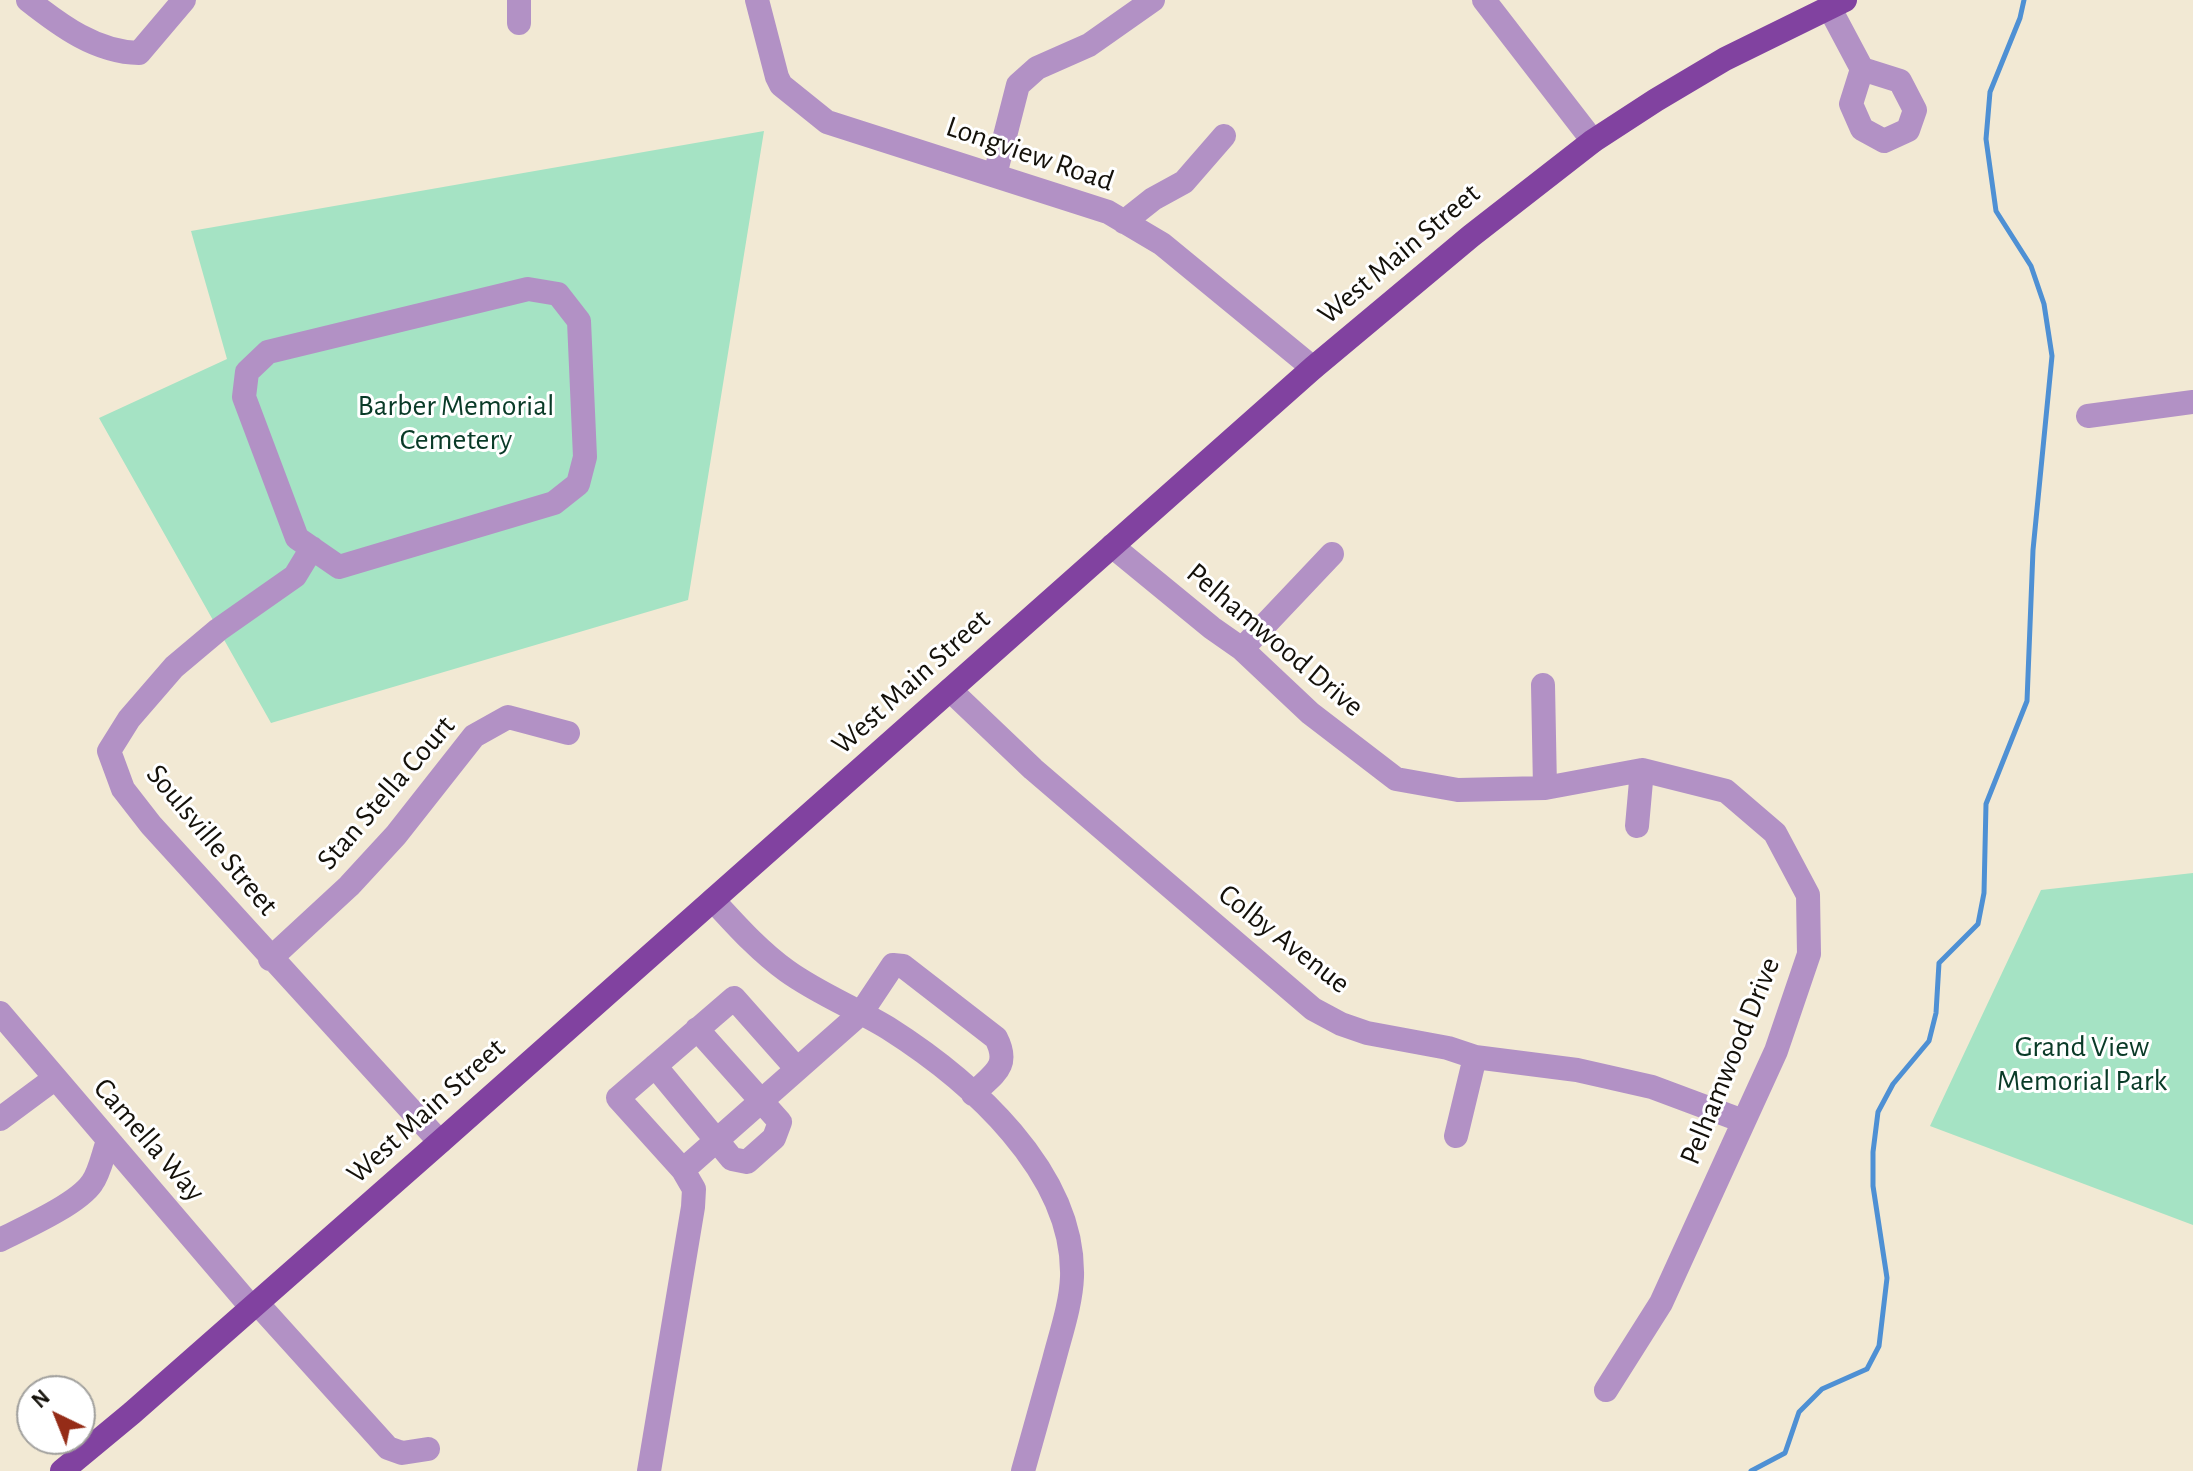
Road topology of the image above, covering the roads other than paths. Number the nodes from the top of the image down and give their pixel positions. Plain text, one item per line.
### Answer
1 (28, 0) edge
2 (184, 0) edge
3 (757, 0) edge
4 (1153, 0) edge
5 (1484, 0) edge
6 (1837, 4) edge
7 (1862, 69) dead end
8 (1224, 136) dead end
9 (1593, 141) junction
10 (995, 175) junction
11 (1124, 222) junction
12 (1313, 368) junction
13 (2193, 402) edge
14 (2088, 416) dead end
15 (1112, 546) junction
16 (312, 548) junction
17 (1332, 554) dead end
18 (1242, 649) junction
19 (1543, 685) dead end
20 (950, 690) junction
21 (568, 733) dead end
22 (1642, 770) junction
23 (1545, 788) junction
24 (1637, 826) dead end
25 (713, 900) junction
26 (270, 959) junction
27 (0, 1013) edge
28 (861, 1013) junction
29 (697, 1029) junction
30 (1475, 1057) junction
31 (655, 1066) junction
32 (797, 1069) junction
33 (54, 1079) junction
34 (973, 1094) junction
35 (761, 1101) junction
36 (0, 1119) edge
37 (1743, 1121) junction
38 (1456, 1136) dead end
39 (717, 1140) junction
40 (108, 1141) junction
41 (440, 1142) junction
42 (683, 1170) junction
43 (0, 1240) edge
44 (254, 1306) junction
45 (1606, 1390) dead end
46 (428, 1449) dead end
47 (62, 1471) edge
48 (649, 1471) edge
49 (1023, 1471) edge

1 - 2 street
3 - 10 street, Longview Road
4 - 10 street
5 - 9 street
6 - 7 street
6 - 9 main road, West Main Street
8 - 11 street
9 - 12 main road, West Main Street
10 - 11 street, Longview Road
11 - 12 street, Longview Road
12 - 15 main road, West Main Street
13 - 14 street
15 - 18 street, Pelhamwood Drive
15 - 20 main road, West Main Street
16 - 16 street
16 - 26 street, Soulsville Street
17 - 18 street
18 - 23 street, Pelhamwood Drive
19 - 23 street
20 - 25 main road, West Main Street
20 - 30 street, Colby Avenue
21 - 26 street, Stan Stella Court
22 - 23 street, Pelhamwood Drive
22 - 24 street
22 - 37 street, Pelhamwood Drive
25 - 28 street
25 - 41 main road, West Main Street
26 - 41 street, Soulsville Street
27 - 33 street, Camella Way
28 - 32 street
28 - 34 street
28 - 34 street
29 - 31 street
29 - 32 street
29 - 35 street
30 - 37 street, Colby Avenue
30 - 38 street
31 - 39 street
31 - 42 street
32 - 35 street
33 - 36 street
33 - 40 street, Camella Way
34 - 49 street
35 - 39 street
35 - 39 street
37 - 45 street, Pelhamwood Drive
39 - 42 street
40 - 43 street
40 - 44 street, Camella Way
41 - 44 main road, West Main Street
42 - 48 street
44 - 46 street, Camella Way
44 - 47 main road, West Main Street

